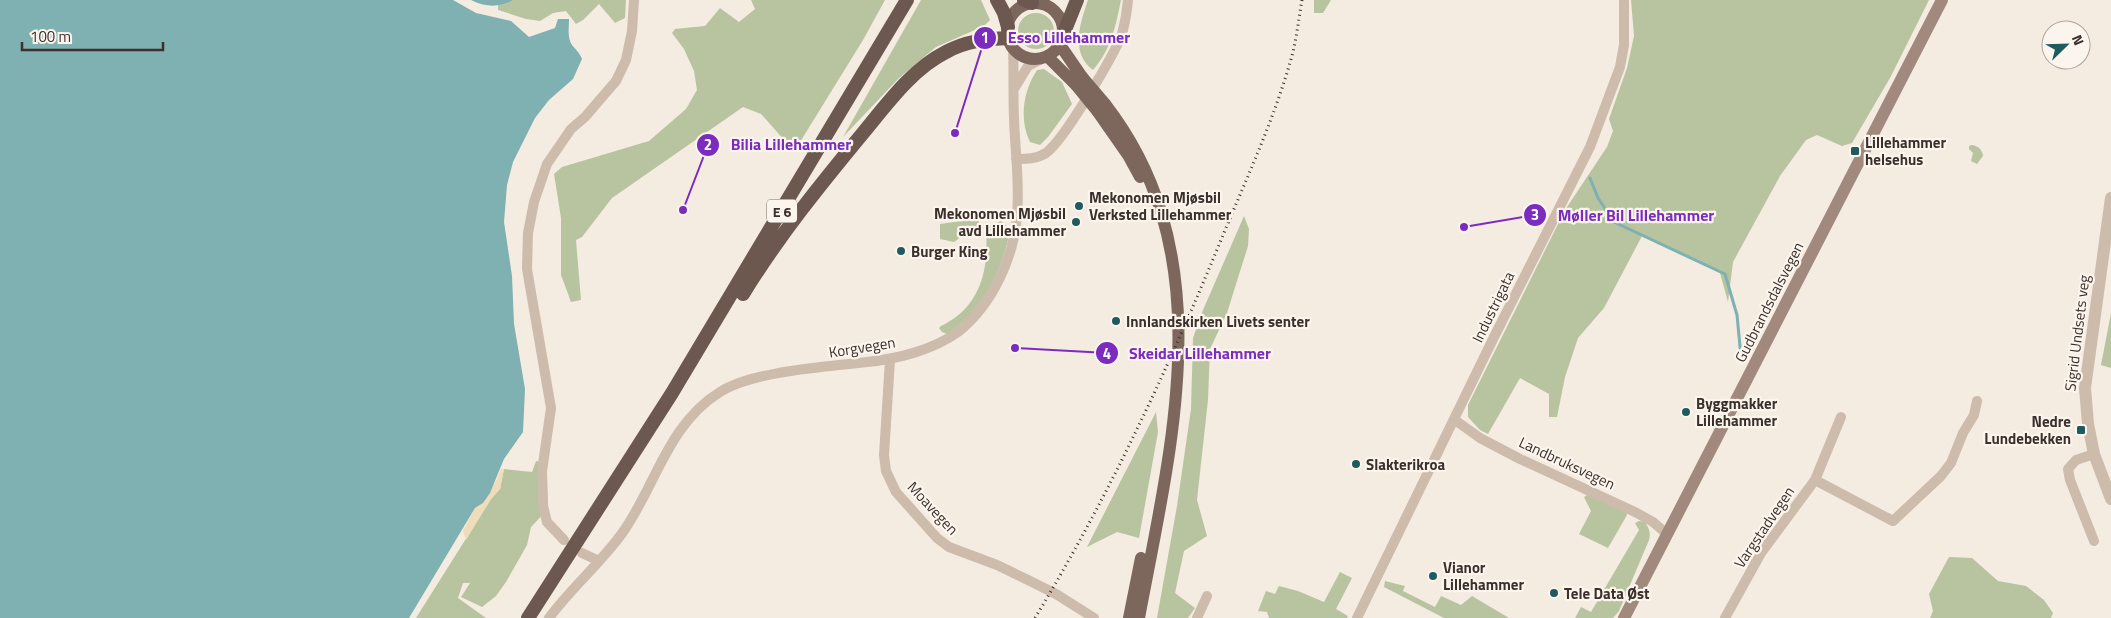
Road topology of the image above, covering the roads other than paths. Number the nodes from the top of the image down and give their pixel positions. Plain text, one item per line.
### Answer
1 (634, 0) edge
2 (907, 0) edge
3 (997, 0) edge
4 (1077, 0) edge
5 (1128, 0) edge
6 (1624, 0) edge
7 (1942, 0) edge
8 (1028, 2) edge
9 (1010, 37) junction
10 (1061, 40) junction
11 (1045, 57) junction
12 (1079, 81) junction
13 (1014, 90) junction
14 (1102, 108) junction
15 (1016, 158) junction
16 (2111, 198) edge
17 (890, 360) junction
18 (1977, 401) dead end
19 (1841, 417) dead end
20 (1455, 420) junction
21 (654, 421) junction
22 (2094, 454) junction
23 (1814, 480) junction
24 (2111, 500) edge
25 (1667, 534) junction
26 (564, 540) dead end
27 (2094, 541) dead end
28 (582, 553) dead end
29 (599, 561) junction
30 (1207, 596) dead end
31 (528, 618) edge
32 (549, 618) edge
33 (1094, 618) edge
34 (1129, 618) edge
35 (1139, 618) edge
36 (1198, 618) edge
37 (1357, 618) edge
38 (1624, 618) edge
39 (1725, 618) edge

1 - 26 street
2 - 21 highway, E 6
3 - 9 highway
4 - 10 highway
5 - 15 street
6 - 20 street, Industrigata
7 - 25 main road, Gudbrandsdalsvegen
8 - 9 main road
8 - 10 main road
9 - 11 main road
9 - 13 street, Korgvegen
9 - 21 highway
10 - 11 main road
10 - 12 main road
11 - 12 main road
11 - 13 street
12 - 14 main road, bridge
13 - 15 street, Korgvegen
14 - 34 main road
14 - 35 main road
15 - 17 street, Korgvegen
16 - 22 street, Sigrid Undsets veg
17 - 29 street, Korgvegen
17 - 33 street, Moavegen
18 - 23 street, Vargstadvegen
19 - 23 street, Vargstadvegen
20 - 25 street, Landbruksvegen
20 - 37 street, Industrigata
21 - 31 highway, E 6
22 - 24 street, Sigrid Undsets veg
22 - 27 street
23 - 39 street, Vargstadvegen
25 - 38 main road, Gudbrandsdalsvegen
28 - 29 street
29 - 32 street, Korgvegen
30 - 36 street

